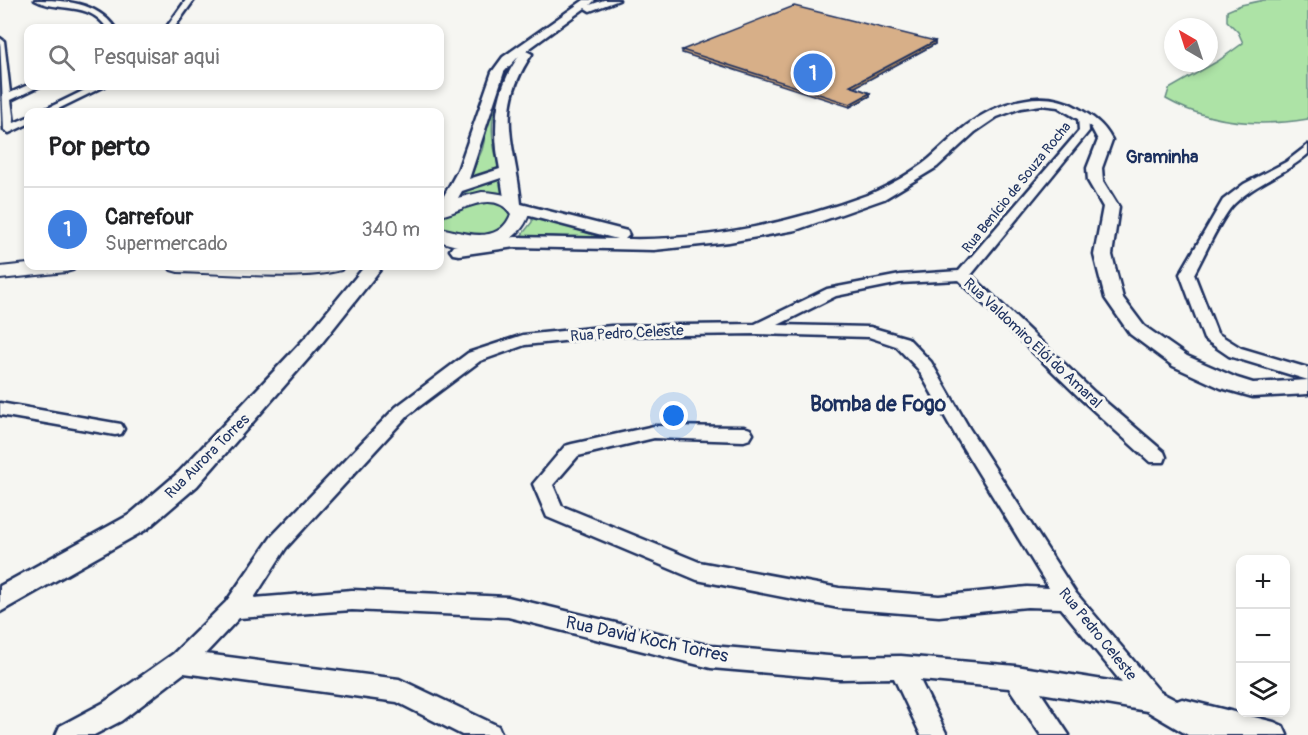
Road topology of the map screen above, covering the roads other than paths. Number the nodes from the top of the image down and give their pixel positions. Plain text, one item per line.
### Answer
1 (39, 0) edge
2 (190, 0) edge
3 (602, 0) edge
4 (614, 0) edge
5 (590, 4) edge
6 (106, 24) edge
7 (173, 24) edge
8 (0, 41) edge
9 (26, 90) edge
10 (92, 90) edge
11 (6, 99) junction
12 (53, 108) edge
13 (1083, 115) junction
14 (24, 122) edge
15 (1308, 148) edge
16 (510, 176) junction
17 (446, 202) edge
18 (515, 206) junction
19 (580, 226) junction
20 (444, 236) edge
21 (482, 240) junction
22 (687, 240) junction
23 (515, 242) junction
24 (449, 252) edge
25 (24, 262) edge
26 (0, 265) edge
27 (28, 270) edge
28 (371, 270) edge
29 (0, 273) edge
30 (963, 275) junction
31 (757, 329) junction
32 (1308, 374) edge
33 (1308, 387) edge
34 (0, 409) edge
35 (115, 429) dead end
36 (744, 434) dead end
37 (1157, 458) dead end
38 (1067, 599) junction
39 (0, 600) edge
40 (234, 609) junction
41 (181, 662) junction
42 (902, 667) junction
43 (1016, 677) junction
44 (1159, 704) junction
45 (69, 735) edge
46 (489, 735) edge
47 (934, 735) edge
48 (1056, 735) edge
49 (1212, 735) edge
50 (1274, 735) edge

1 - 6 street
2 - 7 street
3 - 5 street
4 - 5 street
5 - 16 street
5 - 17 street
8 - 11 street
9 - 11 street
10 - 12 street
11 - 14 street
13 - 22 street
13 - 30 street, Rua Benício de Souza Rocha
13 - 33 street
15 - 32 street
16 - 17 street
16 - 18 street
16 - 19 street
17 - 18 main road
18 - 19 street
18 - 21 main road
19 - 22 street
20 - 21 main road
21 - 23 street
21 - 24 main road
22 - 23 street
23 - 24 street
25 - 26 main road
27 - 29 main road
28 - 39 street, Rua Aurora Torres
30 - 31 street, Rua Valdomiro Elói do Amaral
30 - 37 street, Rua Valdomiro Elói do Amaral
31 - 38 street, Rua Pedro Celeste
31 - 40 street, Rua Pedro Celeste
34 - 35 street
36 - 38 street
38 - 44 street, Rua Pedro Celeste
40 - 41 street, Rua Pedro Celeste
40 - 42 street, Rua David Koch Torres
41 - 45 street, Rua Pedro Celeste
41 - 46 street
42 - 43 street, Rua David Koch Torres
42 - 47 street
43 - 44 street, Rua David Koch Torres
43 - 48 street
44 - 49 street, Rua David Koch Torres
44 - 50 street, Rua David Koch Torres

